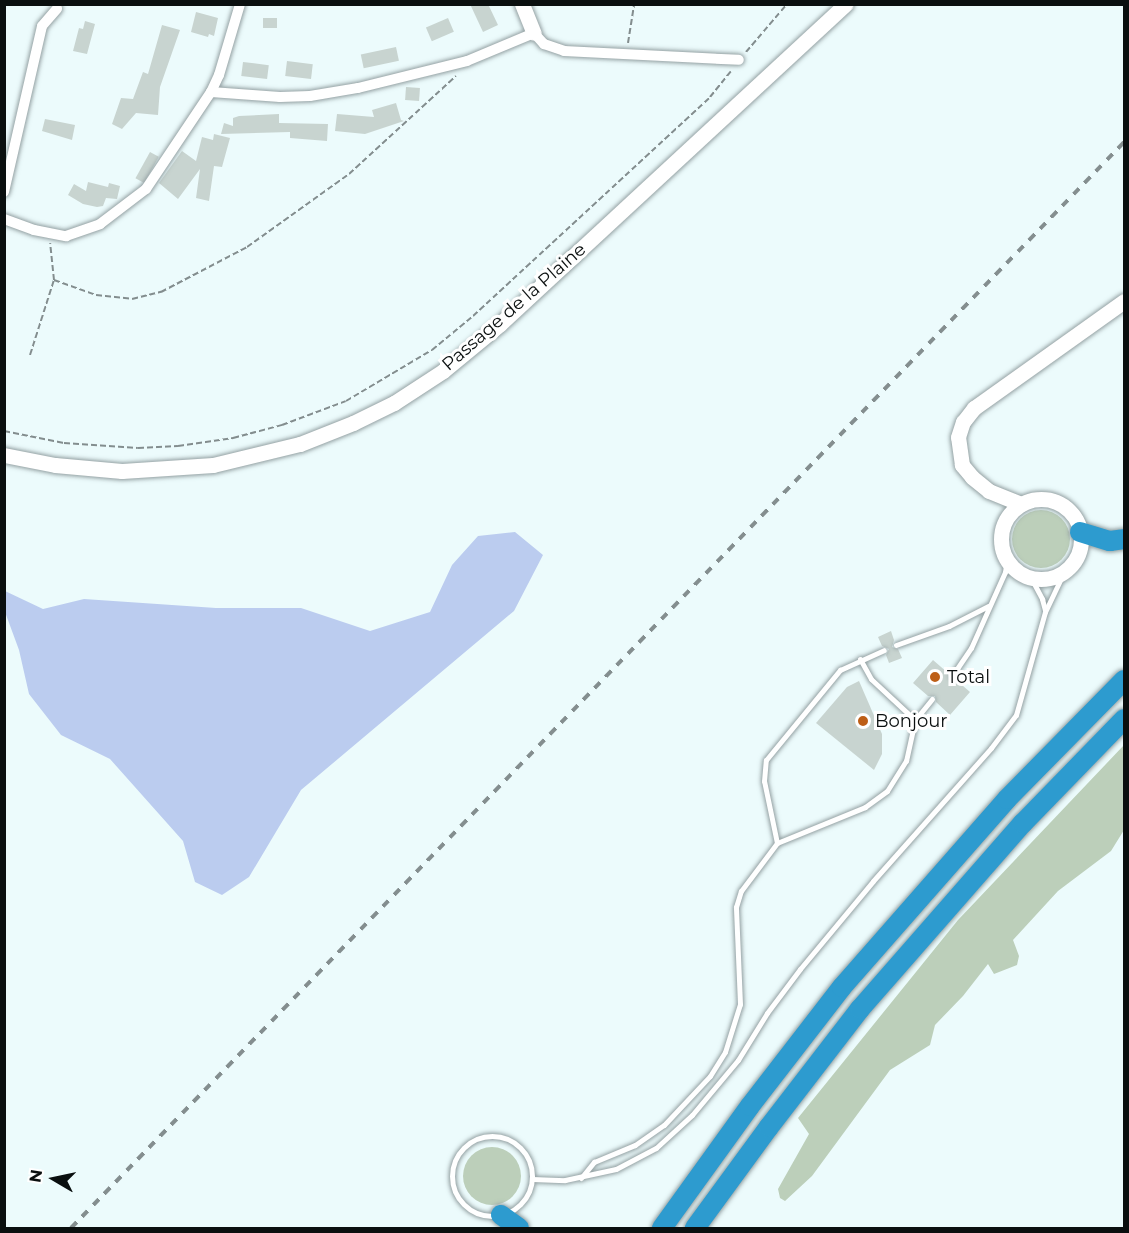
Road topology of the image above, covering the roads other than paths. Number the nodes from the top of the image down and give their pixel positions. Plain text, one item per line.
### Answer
1 (240, 4) edge
2 (522, 4) edge
3 (845, 4) edge
4 (57, 9) dead end
5 (534, 33) junction
6 (739, 60) road end
7 (211, 92) junction
8 (4, 192) edge
9 (4, 219) edge
10 (1125, 301) edge
11 (4, 455) edge
12 (1021, 504) junction
13 (1080, 532) junction
14 (1125, 539) edge
15 (1007, 560) junction
16 (1064, 572) junction
17 (1031, 578) junction
18 (988, 606) junction
19 (1045, 612) junction
20 (896, 645) dead end
21 (884, 650) dead end
22 (860, 659) junction
23 (951, 676) dead end
24 (1125, 680) edge
25 (932, 699) dead end
26 (1125, 718) edge
27 (915, 720) junction
28 (777, 843) junction
29 (581, 1178) junction
30 (532, 1179) junction
31 (501, 1215) junction
32 (519, 1228) edge
33 (662, 1228) edge
34 (695, 1228) edge

1 - 7 street
2 - 5 street
3 - 11 street, Passage de la Plaine
4 - 8 street
5 - 6 street
5 - 7 street
7 - 9 street
10 - 12 street
12 - 13 street
12 - 15 street
13 - 14 highway
13 - 16 street
15 - 17 street
15 - 18 lane
16 - 17 street
16 - 19 lane
17 - 19 lane
18 - 20 lane
18 - 23 lane
19 - 29 lane
21 - 22 lane
22 - 27 lane
22 - 28 lane
24 - 33 highway
25 - 27 lane
26 - 34 highway
27 - 28 lane
28 - 29 lane
29 - 30 lane
30 - 31 lane
30 - 31 lane
31 - 32 highway

